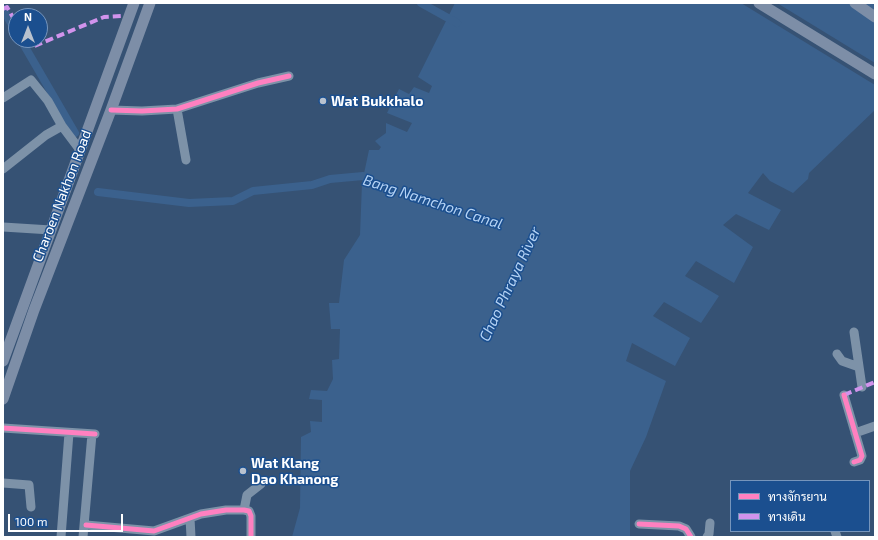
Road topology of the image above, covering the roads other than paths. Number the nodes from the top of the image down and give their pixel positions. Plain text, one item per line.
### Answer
1 (134, 3) edge
2 (150, 3) edge
3 (759, 3) edge
4 (855, 3) edge
5 (875, 17) edge
6 (875, 74) edge
7 (289, 76) dead end
8 (3, 98) edge
9 (95, 107) junction
10 (177, 109) junction
11 (111, 110) junction
12 (62, 126) junction
13 (80, 150) junction
14 (186, 160) dead end
15 (3, 169) edge
16 (3, 227) edge
17 (51, 230) junction
18 (854, 332) dead end
19 (837, 354) dead end
20 (4, 355) edge
21 (859, 367) junction
22 (862, 387) dead end
23 (844, 395) dead end
24 (3, 399) edge
25 (875, 426) edge
26 (3, 428) edge
27 (69, 433) junction
28 (855, 433) junction
29 (854, 462) dead end
30 (3, 484) edge
31 (261, 484) dead end
32 (31, 507) dead end
33 (244, 510) junction
34 (190, 518) junction
35 (710, 523) dead end
36 (639, 524) dead end
37 (86, 525) junction
38 (159, 533) edge
39 (61, 537) edge
40 (83, 537) edge
41 (191, 537) edge
42 (251, 537) edge
43 (691, 537) edge
44 (707, 537) edge

1 - 9 main road, Charoen Nakhon Road
2 - 11 main road, Charoen Nakhon Road
3 - 6 main road
4 - 5 main road
7 - 10 street
8 - 12 street
9 - 11 main road
9 - 13 main road, Charoen Nakhon Road
10 - 11 street
10 - 14 street
11 - 24 main road, Charoen Nakhon Road
12 - 13 street
12 - 15 street
13 - 17 main road, Charoen Nakhon Road
16 - 17 street
17 - 20 main road, Charoen Nakhon Road
18 - 21 street
19 - 21 street
21 - 22 street
23 - 28 street
25 - 28 street
26 - 27 street
27 - 37 street
27 - 39 street
28 - 29 street
30 - 32 street
31 - 33 street
33 - 34 street
33 - 42 street
34 - 38 street
34 - 41 street
35 - 44 street
36 - 43 street
37 - 38 street
37 - 40 street

